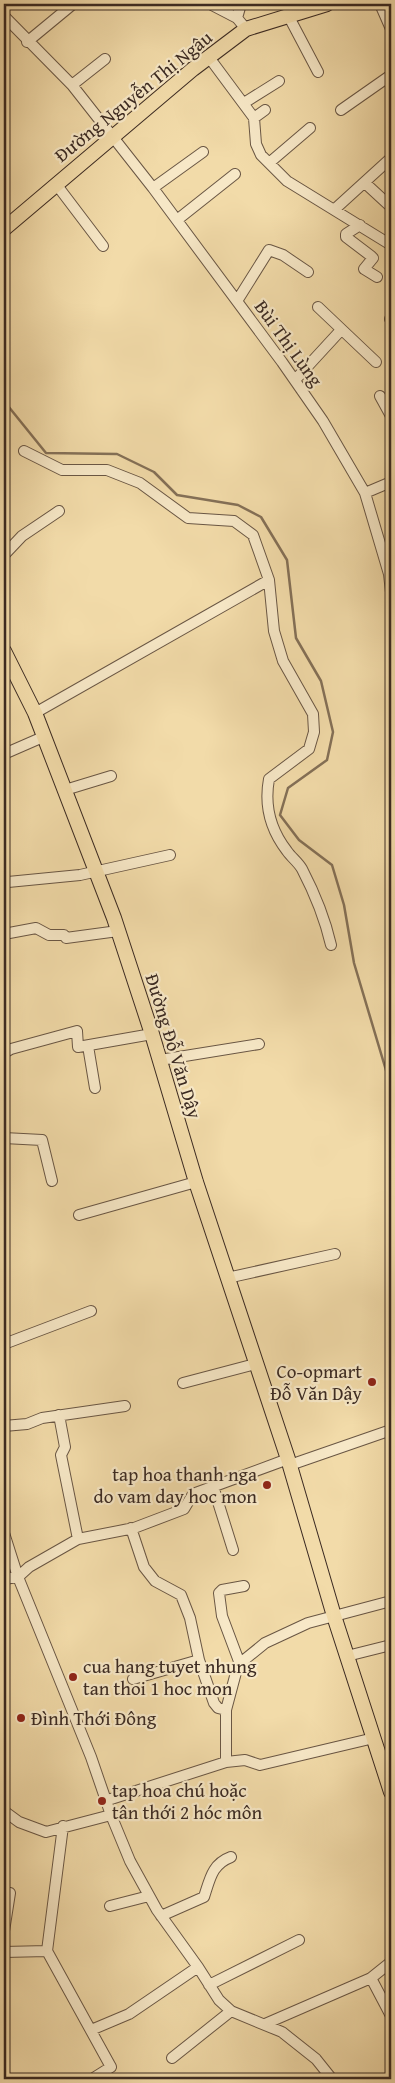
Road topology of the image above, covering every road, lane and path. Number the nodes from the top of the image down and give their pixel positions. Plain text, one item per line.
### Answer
1 (73, 4) edge
2 (210, 4) edge
3 (241, 4) edge
4 (327, 4) edge
5 (380, 4) edge
6 (4, 16) edge
7 (289, 17) junction
8 (237, 18) junction
9 (246, 29) junction
10 (391, 29) edge
11 (27, 42) junction
12 (208, 56) junction
13 (105, 58) dead end
14 (318, 72) dead end
15 (391, 74) edge
16 (279, 81) dead end
17 (72, 85) junction
18 (244, 103) junction
19 (265, 110) dead end
20 (341, 110) dead end
21 (254, 118) junction
22 (310, 128) dead end
23 (113, 137) junction
24 (203, 152) dead end
25 (391, 158) edge
26 (269, 163) junction
27 (235, 174) dead end
28 (365, 183) junction
29 (56, 184) junction
30 (153, 188) junction
31 (391, 207) edge
32 (335, 209) junction
33 (177, 220) junction
34 (360, 225) junction
35 (4, 229) edge
36 (391, 245) edge
37 (103, 246) dead end
38 (308, 272) dead end
39 (377, 277) dead end
40 (237, 301) junction
41 (318, 307) dead end
42 (341, 330) junction
43 (376, 362) dead end
44 (295, 380) junction
45 (380, 396) dead end
46 (391, 416) edge
47 (24, 451) dead end
48 (391, 482) edge
49 (365, 493) junction
50 (59, 511) dead end
51 (4, 555) edge
52 (269, 580) junction
53 (391, 592) edge
54 (4, 652) edge
55 (35, 713) junction
56 (43, 736) junction
57 (4, 754) edge
58 (111, 776) dead end
59 (65, 790) junction
60 (170, 855) dead end
61 (97, 870) junction
62 (4, 884) edge
63 (118, 931) junction
64 (4, 934) edge
65 (331, 945) dead end
66 (152, 1034) junction
67 (260, 1044) dead end
68 (88, 1046) junction
69 (4, 1053) edge
70 (160, 1060) junction
71 (95, 1088) dead end
72 (4, 1138) edge
73 (52, 1181) dead end
74 (196, 1182) junction
75 (78, 1215) dead end
76 (335, 1254) dead end
77 (227, 1278) junction
78 (91, 1311) dead end
79 (4, 1344) edge
80 (256, 1364) junction
81 (183, 1383) dead end
82 (125, 1406) dead end
83 (59, 1415) junction
84 (4, 1426) edge
85 (391, 1430) edge
86 (289, 1462) junction
87 (213, 1486) junction
88 (131, 1528) junction
89 (4, 1533) edge
90 (78, 1539) junction
91 (233, 1550) dead end
92 (18, 1577) junction
93 (4, 1579) edge
94 (244, 1586) dead end
95 (391, 1601) edge
96 (334, 1616) junction
97 (391, 1645) edge
98 (347, 1656) junction
99 (199, 1660) junction
100 (240, 1664) junction
101 (133, 1679) dead end
102 (226, 1710) junction
103 (374, 1738) junction
104 (226, 1762) junction
105 (388, 1771) edge
106 (391, 1792) edge
107 (108, 1800) junction
108 (4, 1811) edge
109 (111, 1815) junction
110 (63, 1826) junction
111 (231, 1857) dead end
112 (10, 1894) dead end
113 (148, 1896) junction
114 (110, 1906) dead end
115 (161, 1916) junction
116 (4, 1932) edge
117 (299, 1940) dead end
118 (47, 1951) junction
119 (4, 1952) edge
120 (391, 1962) edge
121 (198, 1967) junction
122 (371, 1978) junction
123 (210, 1985) junction
124 (230, 2011) junction
125 (391, 2016) edge
126 (265, 2024) junction
127 (91, 2030) junction
128 (172, 2058) dead end
129 (92, 2079) edge
130 (332, 2079) edge

1 - 11 street
2 - 8 street
3 - 8 street
4 - 7 main road, Đường Nguyễn Thị Ngâu
5 - 10 street
6 - 11 street, Bùi Thị Lùng
7 - 9 main road, Đường Nguyễn Thị Ngâu
7 - 14 street
8 - 9 street
9 - 12 main road, Đường Nguyễn Thị Ngâu
11 - 17 street, Bùi Thị Lùng
12 - 18 street
12 - 23 main road, Đường Nguyễn Thị Ngâu
13 - 17 street
15 - 20 street
16 - 18 street
17 - 23 street, Bùi Thị Lùng
18 - 21 street
19 - 21 street
21 - 26 street
22 - 26 street
23 - 29 main road, Đường Nguyễn Thị Ngâu
23 - 30 street, Bùi Thị Lùng
24 - 30 street
25 - 28 street
26 - 32 street
27 - 33 street
28 - 31 street
28 - 32 street
29 - 35 main road, Đường Nguyễn Thị Ngâu
29 - 37 street
30 - 33 street, Bùi Thị Lùng
32 - 34 street
33 - 40 street, Bùi Thị Lùng
34 - 36 street
34 - 39 street
38 - 40 street
40 - 44 street, Bùi Thị Lùng
41 - 42 street
42 - 43 street
42 - 44 street
44 - 49 street, Bùi Thị Lùng
45 - 46 street
47 - 52 street
48 - 49 street
49 - 53 street, Bùi Thị Lùng
50 - 51 street
52 - 55 street
52 - 65 street
54 - 55 main road, Đường Đỗ Văn Dậy
55 - 56 main road, Đường Đỗ Văn Dậy
56 - 57 street
56 - 59 main road, Đường Đỗ Văn Dậy
58 - 59 street
59 - 61 main road, Đường Đỗ Văn Dậy
60 - 61 street
61 - 62 street
61 - 63 main road, Đường Đỗ Văn Dậy
63 - 64 street
63 - 66 main road, Đường Đỗ Văn Dậy
66 - 68 street
66 - 70 main road, Đường Đỗ Văn Dậy
67 - 70 street
68 - 69 street
68 - 71 street
70 - 74 main road, Đường Đỗ Văn Dậy
72 - 73 street
74 - 75 street
74 - 77 main road, Đường Đỗ Văn Dậy
76 - 77 street
77 - 80 main road, Đường Đỗ Văn Dậy
78 - 79 street
80 - 81 street
80 - 86 main road, Đường Đỗ Văn Dậy
82 - 83 street
83 - 84 street
83 - 90 street
85 - 86 street
86 - 87 street
86 - 96 main road, Đường Đỗ Văn Dậy
87 - 88 street
87 - 91 street
88 - 90 street
88 - 99 street
89 - 92 street
90 - 92 street
92 - 93 street
92 - 107 street
94 - 100 street
95 - 96 street
96 - 98 main road, Đường Đỗ Văn Dậy
96 - 100 street
97 - 98 street
98 - 103 main road, Đường Đỗ Văn Dậy
99 - 101 street
99 - 102 street
100 - 102 street
102 - 104 street
103 - 104 street
103 - 105 main road, Đường Đỗ Văn Dậy
104 - 107 street
105 - 106 main road, Đường Đỗ Văn Dậy
107 - 109 street
108 - 110 street
109 - 110 street
109 - 113 street
110 - 118 street
111 - 115 street
112 - 116 street
113 - 114 street
113 - 115 street
115 - 121 street
117 - 123 street
118 - 119 street
118 - 127 street
120 - 122 street
121 - 123 street
121 - 127 street
122 - 125 street
122 - 126 street
123 - 124 street
124 - 126 street
124 - 128 street
126 - 130 street
127 - 129 street

